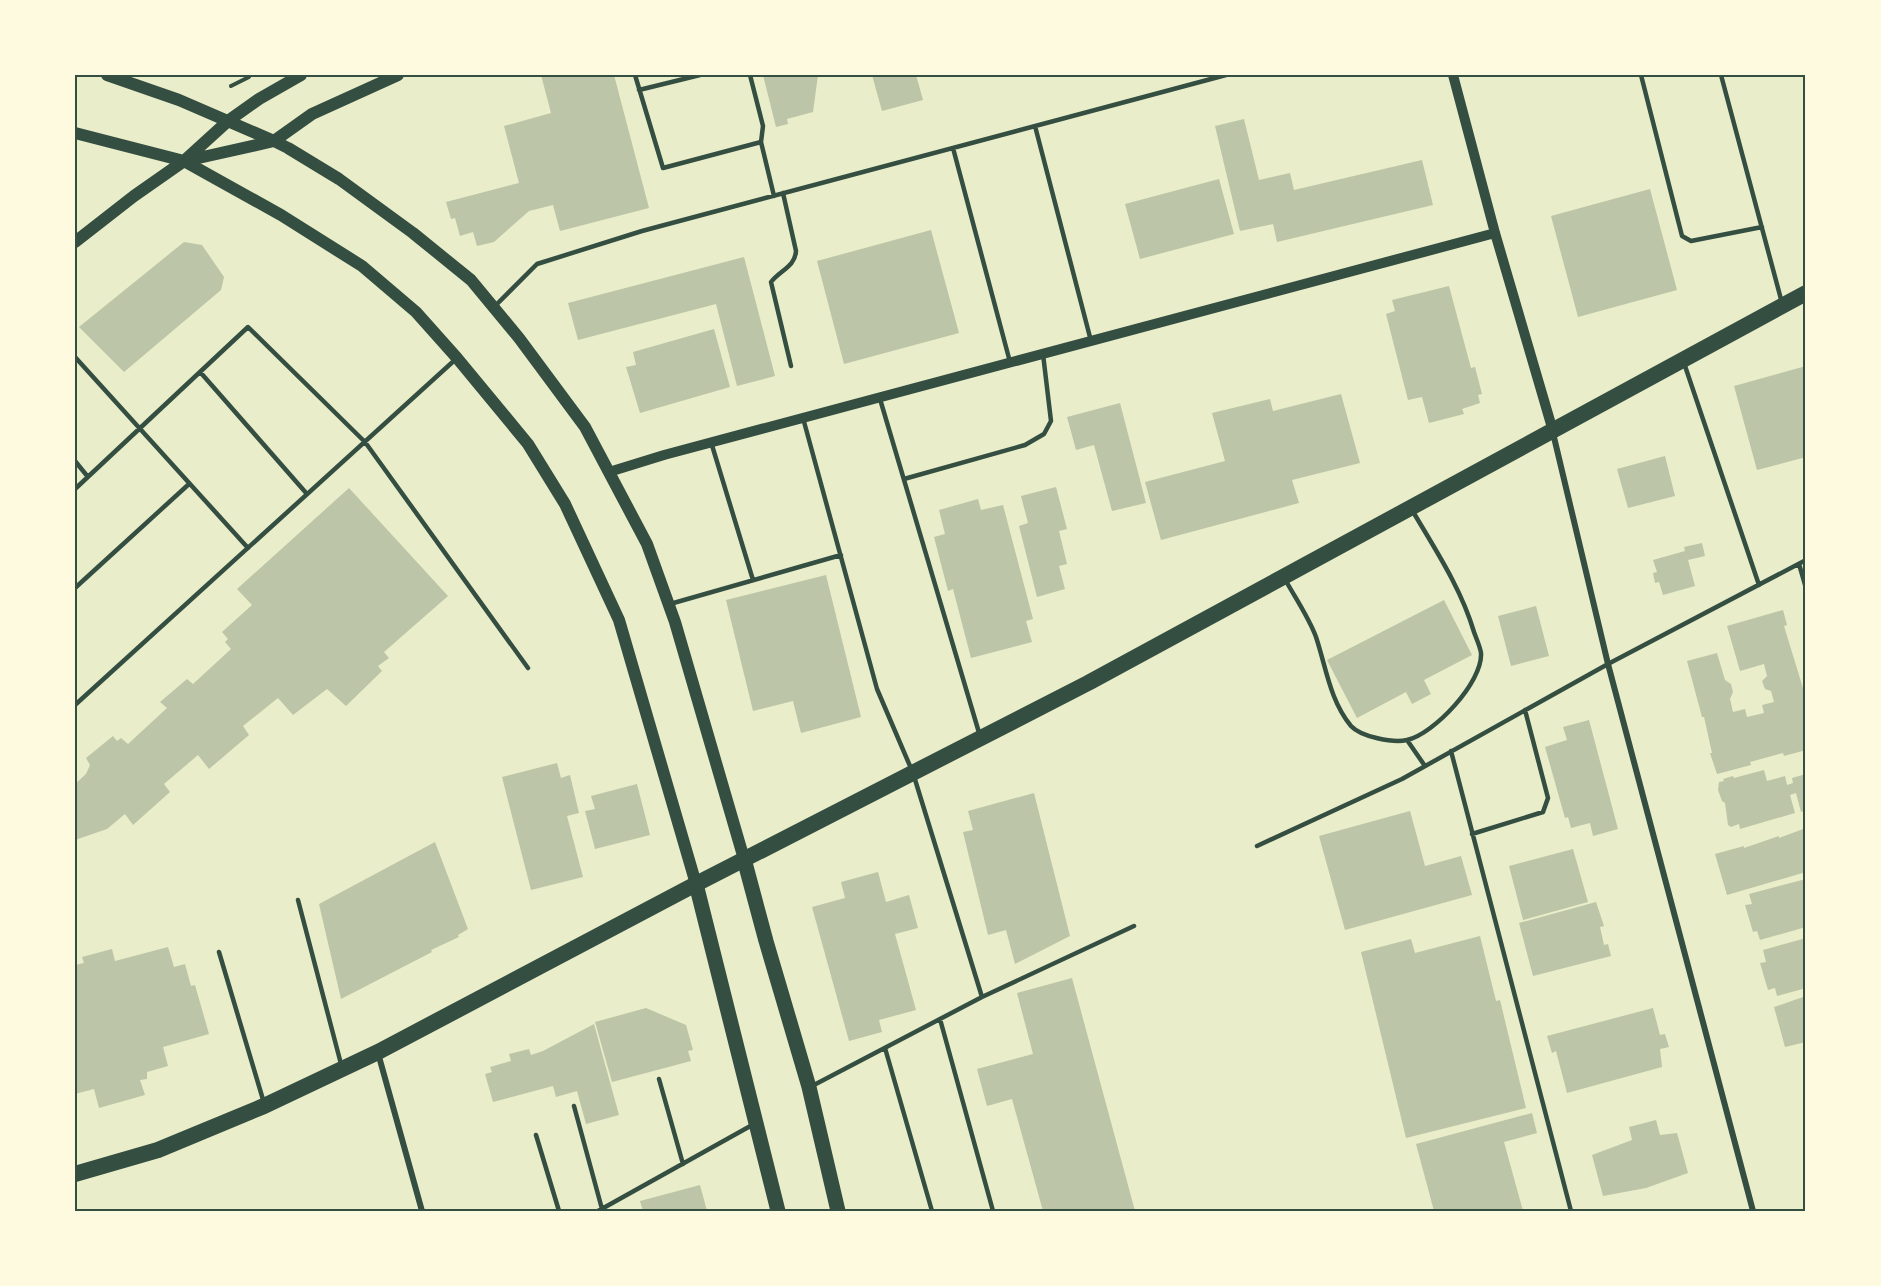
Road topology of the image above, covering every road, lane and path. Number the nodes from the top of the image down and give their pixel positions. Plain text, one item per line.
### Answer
1 (107, 75) edge
2 (254, 75) edge
3 (301, 75) edge
4 (398, 75) edge
5 (635, 75) edge
6 (700, 75) edge
7 (750, 75) edge
8 (1226, 75) edge
9 (1453, 75) edge
10 (1641, 75) edge
11 (1722, 75) edge
12 (231, 86) dead end
13 (639, 90) junction
14 (228, 121) junction
15 (1035, 126) junction
16 (75, 133) edge
17 (273, 141) junction
18 (761, 142) junction
19 (953, 148) junction
20 (184, 161) junction
21 (783, 193) junction
22 (774, 196) junction
23 (1762, 227) junction
24 (1495, 233) junction
25 (75, 242) edge
26 (1806, 293) edge
27 (1782, 306) junction
28 (494, 307) junction
29 (1091, 341) junction
30 (1042, 354) junction
31 (75, 357) edge
32 (457, 358) junction
33 (1683, 360) junction
34 (1010, 363) junction
35 (791, 366) dead end
36 (201, 372) junction
37 (879, 397) junction
38 (803, 417) junction
39 (140, 428) junction
40 (1553, 431) junction
41 (365, 442) junction
42 (711, 442) junction
43 (75, 461) edge
44 (609, 472) junction
45 (88, 477) junction
46 (904, 479) junction
47 (189, 484) junction
48 (75, 489) edge
49 (307, 494) junction
50 (1410, 507) junction
51 (248, 548) junction
52 (841, 555) junction
53 (1806, 560) edge
54 (1799, 564) junction
55 (1283, 576) junction
56 (753, 580) junction
57 (1759, 585) junction
58 (75, 588) edge
59 (1806, 588) edge
60 (669, 604) junction
61 (1608, 664) junction
62 (528, 668) dead end
63 (75, 705) edge
64 (1526, 710) junction
65 (981, 738) junction
66 (1407, 740) junction
67 (1451, 751) junction
68 (1425, 766) junction
69 (913, 773) junction
70 (1472, 834) junction
71 (1257, 846) dead end
72 (744, 859) junction
73 (696, 884) junction
74 (298, 900) dead end
75 (1134, 926) dead end
76 (219, 952) dead end
77 (982, 997) junction
78 (940, 1019) junction
79 (885, 1048) junction
80 (378, 1053) junction
81 (342, 1070) junction
82 (659, 1079) dead end
83 (809, 1087) junction
84 (264, 1106) junction
85 (574, 1106) dead end
86 (757, 1123) junction
87 (536, 1135) dead end
88 (683, 1164) junction
89 (75, 1174) edge
90 (600, 1210) edge
91 (1753, 1210) edge
92 (422, 1211) edge
93 (559, 1211) edge
94 (778, 1211) edge
95 (838, 1211) edge
96 (932, 1211) edge
97 (993, 1211) edge
98 (1571, 1211) edge
99 (1744, 1211) edge

1 - 14 main road
2 - 12 path
3 - 14 main road
4 - 17 main road
5 - 13 lane
6 - 13 lane
7 - 18 lane
8 - 15 lane
9 - 24 street
10 - 23 lane
11 - 23 lane
13 - 18 lane
14 - 17 main road
14 - 20 main road
15 - 19 lane
15 - 29 lane
16 - 20 main road
17 - 20 main road
17 - 28 main road
18 - 22 lane
19 - 21 lane
19 - 34 lane
20 - 25 main road
20 - 32 main road
21 - 22 lane
21 - 35 lane
22 - 28 lane
23 - 27 lane
24 - 29 street
24 - 40 street
26 - 27 highway
27 - 33 highway
28 - 44 main road
29 - 30 street
30 - 34 street
30 - 46 lane
31 - 39 lane
32 - 41 lane
32 - 73 main road
33 - 40 highway
33 - 57 lane
34 - 37 street
36 - 39 lane
36 - 41 lane
36 - 49 lane
37 - 38 street
37 - 46 lane
38 - 42 street
38 - 52 lane
39 - 45 lane
39 - 47 lane
40 - 50 highway
40 - 61 street
41 - 49 lane
41 - 62 lane
42 - 44 street
42 - 56 lane
43 - 45 lane
44 - 60 main road
45 - 48 lane
46 - 65 lane
47 - 51 lane
47 - 58 lane
49 - 51 lane
50 - 55 highway
50 - 66 lane
51 - 63 lane
52 - 56 lane
52 - 69 lane
53 - 54 lane
54 - 57 lane
54 - 59 lane
55 - 65 highway
55 - 66 lane
56 - 60 lane
57 - 61 lane
60 - 72 main road
61 - 64 lane
61 - 91 street
64 - 67 lane
64 - 70 lane
65 - 69 highway
66 - 68 lane
67 - 68 lane
67 - 70 lane
68 - 71 lane
69 - 72 highway
69 - 77 lane
70 - 98 lane
72 - 73 highway
72 - 83 main road
73 - 80 highway
73 - 86 main road
74 - 81 lane
75 - 77 lane
76 - 84 lane
77 - 78 lane
78 - 79 lane
78 - 97 lane
79 - 83 lane
79 - 96 lane
80 - 81 highway
80 - 92 street
81 - 84 highway
82 - 88 lane
83 - 95 main road
84 - 89 highway
85 - 90 lane
86 - 88 lane
86 - 94 main road
87 - 93 lane
88 - 90 lane
91 - 99 street

